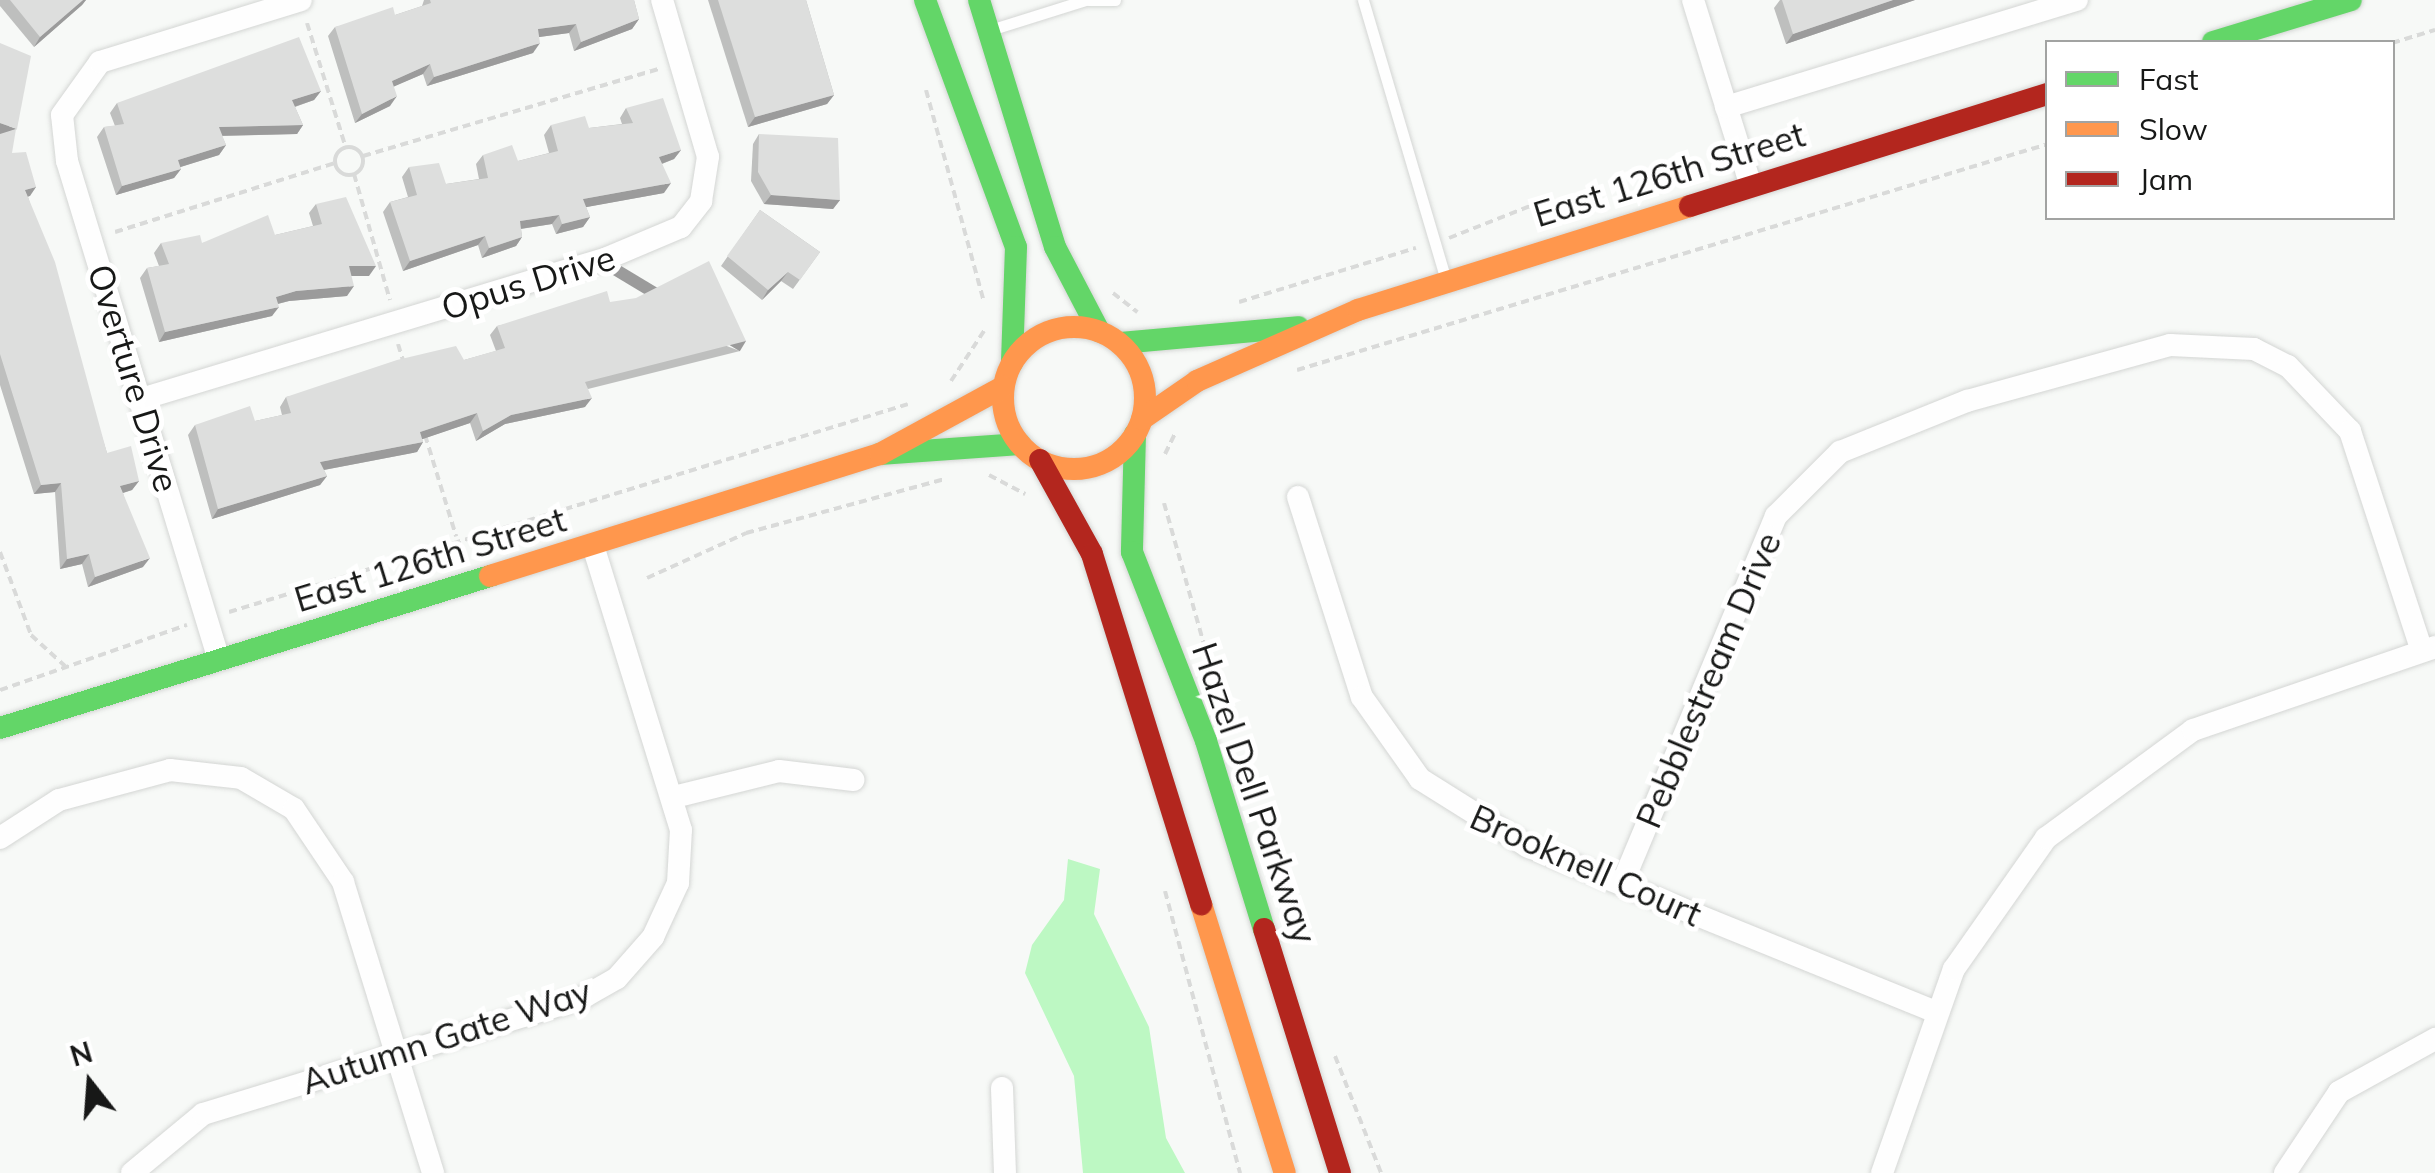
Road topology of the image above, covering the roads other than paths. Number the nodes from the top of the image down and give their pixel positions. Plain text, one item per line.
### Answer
1 (301, 0) edge
2 (662, 0) edge
3 (926, 0) edge
4 (979, 0) edge
5 (1088, 0) edge
6 (1115, 0) edge
7 (1363, 0) edge
8 (1693, 0) edge
9 (2077, 0) edge
10 (2351, 0) edge
11 (988, 30) junction
12 (2220, 40) edge
13 (2045, 95) edge
14 (1726, 106) junction
15 (1751, 186) junction
16 (1446, 280) junction
17 (1312, 326) junction
18 (1098, 331) junction
19 (1120, 343) junction
20 (1012, 363) junction
21 (1003, 387) junction
22 (141, 399) junction
23 (1138, 426) junction
24 (1020, 444) junction
25 (880, 454) junction
26 (1040, 460) junction
27 (1298, 497) dead end
28 (593, 545) junction
29 (2428, 649) edge
30 (219, 660) junction
31 (0, 728) edge
32 (853, 780) dead end
33 (674, 798) junction
34 (0, 838) edge
35 (1622, 884) junction
36 (1935, 1012) junction
37 (2435, 1039) edge
38 (396, 1054) junction
39 (1002, 1088) dead end
40 (132, 1173) edge
41 (433, 1173) edge
42 (1005, 1173) edge
43 (1285, 1173) edge
44 (1340, 1173) edge
45 (1882, 1173) edge
46 (2285, 1173) edge

1 - 22 street, Overture Drive
2 - 22 street, Opus Drive
3 - 20 main road
4 - 11 main road
5 - 6 lane
5 - 11 lane
7 - 16 lane
8 - 14 street
9 - 14 street
10 - 12 main road
11 - 18 main road
13 - 15 main road, East 126th Street
14 - 15 street
15 - 16 main road, East 126th Street
16 - 17 main road, East 126th Street
17 - 19 main road, East 126th Street
17 - 23 main road, East 126th Street
18 - 19 main road
18 - 20 main road
19 - 23 main road
20 - 21 main road
21 - 24 main road
21 - 25 main road, East 126th Street
22 - 30 street, Overture Drive
23 - 26 main road
23 - 44 main road, Hazel Dell Parkway
24 - 25 main road, East 126th Street
24 - 26 main road
25 - 28 main road, East 126th Street
26 - 43 main road
27 - 35 street, Brooknell Court
28 - 30 main road, East 126th Street
28 - 33 street, Autumn Gate Way
29 - 35 street, Pebblestream Drive
29 - 36 street
30 - 31 main road, East 126th Street
32 - 33 street
33 - 38 street, Autumn Gate Way
34 - 38 street
35 - 36 street, Brooknell Court
36 - 45 street
37 - 46 street
38 - 40 street, Autumn Gate Way
38 - 41 street
39 - 42 street

